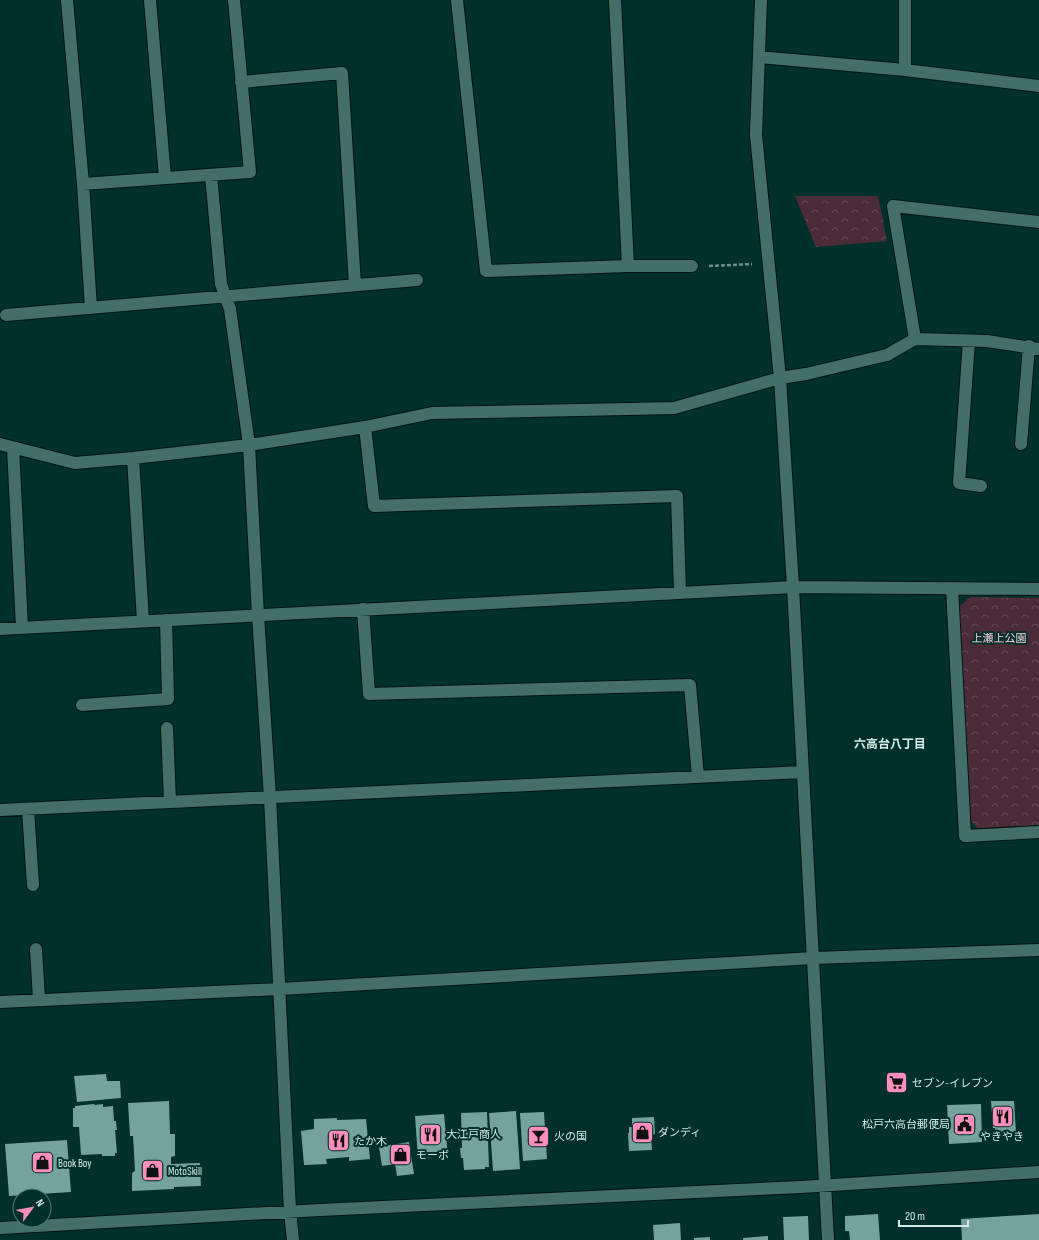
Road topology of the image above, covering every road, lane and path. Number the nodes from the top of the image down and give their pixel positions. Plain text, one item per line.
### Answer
1 (67, 0) edge
2 (150, 0) edge
3 (234, 0) edge
4 (457, 0) edge
5 (614, 0) edge
6 (761, 0) edge
7 (905, 0) edge
8 (759, 57) junction
9 (905, 70) junction
10 (242, 82) junction
11 (1039, 86) edge
12 (211, 175) junction
13 (164, 178) junction
14 (83, 184) junction
15 (1039, 222) edge
16 (769, 263) junction
17 (628, 266) junction
18 (692, 266) joint
19 (417, 280) dead end
20 (356, 285) junction
21 (225, 297) junction
22 (91, 308) junction
23 (6, 315) dead end
24 (915, 339) junction
25 (970, 341) junction
26 (1034, 348) edge
27 (780, 378) junction
28 (365, 427) junction
29 (0, 444) edge
30 (249, 444) junction
31 (1021, 444) dead end
32 (13, 448) junction
33 (133, 458) junction
34 (981, 486) dead end
35 (793, 587) junction
36 (952, 588) junction
37 (1039, 589) edge
38 (680, 593) junction
39 (363, 610) junction
40 (258, 615) junction
41 (166, 620) junction
42 (142, 621) junction
43 (22, 628) junction
44 (0, 629) edge
45 (82, 705) dead end
46 (167, 728) dead end
47 (802, 772) junction
48 (698, 777) junction
49 (270, 797) junction
50 (170, 802) junction
51 (28, 809) junction
52 (0, 810) edge
53 (1039, 832) edge
54 (33, 885) dead end
55 (36, 949) dead end
56 (1039, 950) edge
57 (814, 958) junction
58 (280, 989) junction
59 (39, 999) junction
60 (0, 1002) edge
61 (1039, 1172) edge
62 (825, 1185) junction
63 (290, 1211) junction
64 (0, 1228) edge
65 (293, 1240) edge
66 (828, 1240) edge

1 - 14 street
2 - 13 street
3 - 10 street
4 - 17 street
5 - 17 street
6 - 8 street
7 - 9 street
8 - 9 street
8 - 16 street
9 - 11 street
10 - 12 street
10 - 20 street
12 - 13 street
12 - 21 street
13 - 14 street
14 - 22 street
15 - 24 street
16 - 18 path
16 - 27 street
17 - 18 street
19 - 20 street
20 - 21 street
21 - 22 street
21 - 30 street
22 - 23 street
24 - 25 street
24 - 27 street
25 - 26 street
25 - 34 street
26 - 31 street
27 - 28 street
27 - 35 street
28 - 30 street
28 - 38 street
29 - 32 street
30 - 33 street
30 - 40 street
32 - 33 street
32 - 43 street
33 - 42 street
35 - 36 street
35 - 38 street
35 - 47 street
36 - 37 street
36 - 53 street
38 - 39 street
39 - 40 street
39 - 48 street
40 - 41 street
40 - 49 street
41 - 42 street
41 - 45 street
42 - 43 street
43 - 44 street
46 - 50 street
47 - 48 street
47 - 57 street
48 - 49 street
49 - 50 street
49 - 58 street
50 - 51 street
51 - 52 street
51 - 54 street
55 - 59 street
56 - 57 street
57 - 58 street
57 - 62 street
58 - 59 street
58 - 63 street
59 - 60 street
61 - 62 street
62 - 63 street
62 - 66 street
63 - 64 street
63 - 65 street

